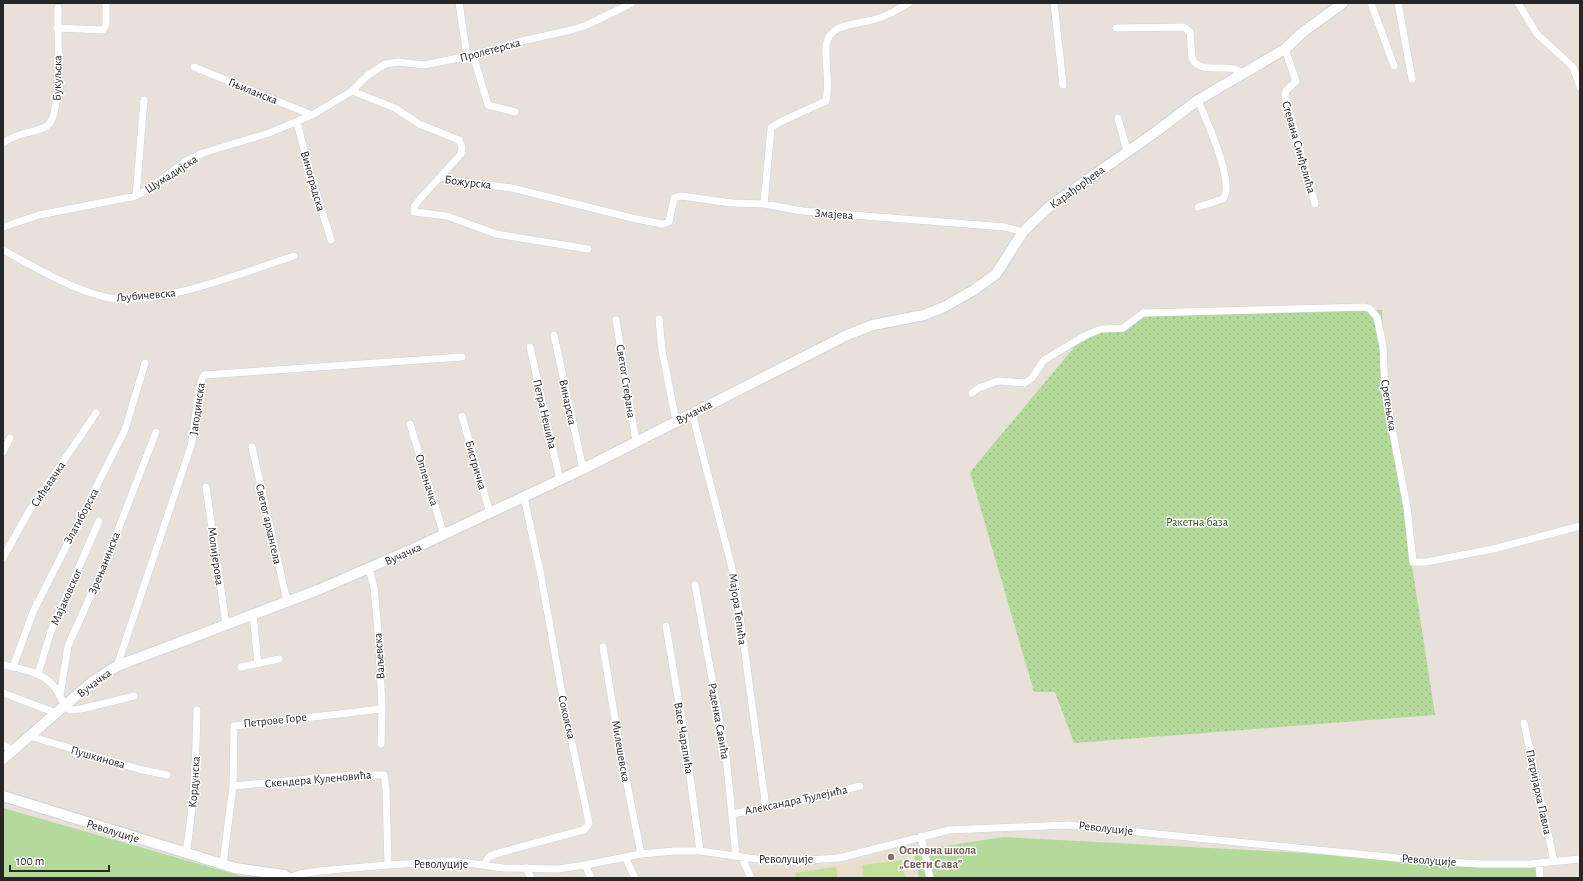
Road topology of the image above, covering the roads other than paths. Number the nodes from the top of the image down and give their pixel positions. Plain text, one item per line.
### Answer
1 (106, 3) edge
2 (459, 3) edge
3 (632, 3) edge
4 (910, 3) edge
5 (1054, 3) edge
6 (1343, 3) edge
7 (1370, 3) edge
8 (1398, 3) edge
9 (1518, 3) edge
10 (58, 8) dead end
11 (57, 28) junction
12 (1116, 28) dead end
13 (1285, 49) junction
14 (470, 55) junction
15 (1394, 66) dead end
16 (194, 67) dead end
17 (1242, 73) junction
18 (1412, 79) dead end
19 (1063, 85) dead end
20 (1580, 87) edge
21 (352, 91) junction
22 (144, 100) dead end
23 (1198, 100) junction
24 (515, 112) dead end
25 (312, 115) junction
26 (1118, 118) dead end
27 (297, 122) junction
28 (3, 143) edge
29 (1127, 151) junction
30 (441, 177) junction
31 (136, 196) junction
32 (764, 204) junction
33 (1315, 204) dead end
34 (1198, 207) dead end
35 (666, 224) joint
36 (3, 227) edge
37 (1023, 232) junction
38 (331, 240) dead end
39 (588, 249) dead end
40 (3, 250) edge
41 (294, 256) dead end
42 (658, 319) dead end
43 (616, 320) dead end
44 (554, 335) dead end
45 (530, 348) dead end
46 (810, 352) joint
47 (462, 357) dead end
48 (145, 363) dead end
49 (972, 393) dead end
50 (96, 413) dead end
51 (692, 413) junction
52 (462, 416) dead end
53 (676, 421) junction
54 (410, 424) dead end
55 (156, 432) dead end
56 (10, 438) dead end
57 (636, 442) junction
58 (252, 447) dead end
59 (3, 452) edge
60 (583, 469) junction
61 (560, 480) junction
62 (206, 487) dead end
63 (524, 497) junction
64 (490, 513) junction
65 (99, 521) dead end
66 (1580, 526) edge
67 (444, 535) junction
68 (3, 558) edge
69 (369, 569) junction
70 (695, 586) dead end
71 (287, 601) junction
72 (253, 614) junction
73 (226, 624) junction
74 (666, 626) dead end
75 (603, 648) dead end
76 (279, 659) dead end
77 (258, 664) junction
78 (3, 665) edge
79 (117, 666) junction
80 (13, 667) junction
81 (241, 667) dead end
82 (38, 674) junction
83 (3, 693) edge
84 (134, 696) dead end
85 (62, 701) junction
86 (382, 709) junction
87 (196, 710) dead end
88 (56, 713) junction
89 (1524, 723) dead end
90 (30, 736) junction
91 (381, 744) dead end
92 (3, 745) edge
93 (14, 750) junction
94 (3, 759) edge
95 (167, 774) dead end
96 (233, 786) junction
97 (860, 786) dead end
98 (3, 796) edge
99 (766, 808) junction
100 (732, 814) junction
101 (921, 836) junction
102 (700, 851) junction
103 (186, 853) junction
104 (641, 854) junction
105 (625, 857) junction
106 (739, 857) junction
107 (1580, 858) edge
108 (1554, 861) junction
109 (223, 864) junction
110 (1539, 864) junction
111 (388, 865) junction
112 (483, 865) junction
113 (585, 866) junction
114 (526, 868) junction
115 (321, 875) edge
116 (289, 878) edge
117 (531, 878) edge
118 (590, 878) edge
119 (635, 878) edge
120 (751, 878) edge
121 (930, 878) edge
122 (1540, 878) edge

1 - 11 street
2 - 14 street
3 - 14 street, Пролетерска
4 - 32 street
5 - 19 street
6 - 13 street, Карађорђева
7 - 15 street
8 - 18 street
9 - 20 street
10 - 11 street, Букуљска
11 - 28 street, Букуљска
12 - 17 street
13 - 17 street, Карађорђева
13 - 33 street, Стевана Синђелића
14 - 21 street, Пролетерска
14 - 24 street
16 - 25 street, Гњиланска
17 - 23 street, Карађорђева
21 - 25 street, Пролетерска
21 - 30 street
22 - 31 street
23 - 29 street, Карађорђева
23 - 34 street
25 - 27 street, Шумадијска
26 - 29 street
27 - 31 street, Шумадијска
27 - 38 street, Виноградска
29 - 37 street, Карађорђева
30 - 35 street, Божурска
30 - 39 street, Божурска
31 - 36 street, Шумадијска
32 - 35 street, Змајева
32 - 37 street, Змајева
37 - 46 street, Карађорђева
40 - 41 street, Љубичевска
42 - 53 street
43 - 57 street, Светог Стефана
44 - 60 street, Винарска
45 - 61 street, Петра Нешића
46 - 51 street, Вучачка
47 - 79 street, Јагодинска
48 - 80 street, Златиборска
49 - 66 street, Сретењска
50 - 68 street, Сићевачка
51 - 53 street, Вучачка
51 - 99 street, Мајора Тепића
52 - 64 street, Бистричка
53 - 57 street, Вучачка
54 - 67 street, Опленачка
55 - 85 street, Зрењанинска
56 - 59 street
57 - 60 street, Вучачка
58 - 71 street, Светог архангела
60 - 61 street, Вучачка
61 - 63 street, Вучачка
62 - 73 street, Молијерова
63 - 64 street, Вучачка
63 - 112 street, Соколска
64 - 67 street, Вучачка
65 - 82 street, Мајаковског
67 - 69 street, Вучачка
69 - 71 street, Вучачка
69 - 86 street, Ваљевска
70 - 100 street, Раденка Савића
71 - 72 street, Вучачка
72 - 73 street, Вучачка
72 - 77 street
73 - 79 street, Вучачка
74 - 102 street, Васе Чарапића
75 - 104 street, Милешевска
76 - 77 street
77 - 81 street
78 - 80 street
79 - 85 street, Вучачка
80 - 82 street
82 - 85 street
83 - 88 street
84 - 85 street
85 - 88 street, Вучачка
86 - 91 street, Ваљевска
86 - 96 street, Петрове Горе
87 - 103 street, Кордунска
88 - 90 street, Вучачка
89 - 108 street, Патријарха Павла
90 - 93 street, Вучачка
90 - 95 street, Пушкинова
92 - 93 street
93 - 94 street, Вучачка
96 - 109 street, Петрове Горе
96 - 111 street, Скендера Куленовића
97 - 99 street, Александра Ђулејића
98 - 103 street, Револуције
99 - 100 street, Александра Ђулејића
100 - 106 street, Раденка Савића
101 - 106 street, Револуције
101 - 110 street, Револуције
101 - 121 street
102 - 104 street, Револуције
102 - 106 street, Револуције
103 - 109 street, Револуције
104 - 105 street, Револуције
105 - 113 street, Револуције
105 - 119 street
106 - 120 street, Раденка Савића
107 - 108 street, Револуције
108 - 110 street, Револуције
109 - 116 street, Револуције
110 - 122 street
111 - 112 street, Револуције
111 - 115 street, Револуције
112 - 114 street, Револуције
113 - 114 street, Револуције
113 - 118 street
114 - 117 street
115 - 116 street, Револуције

